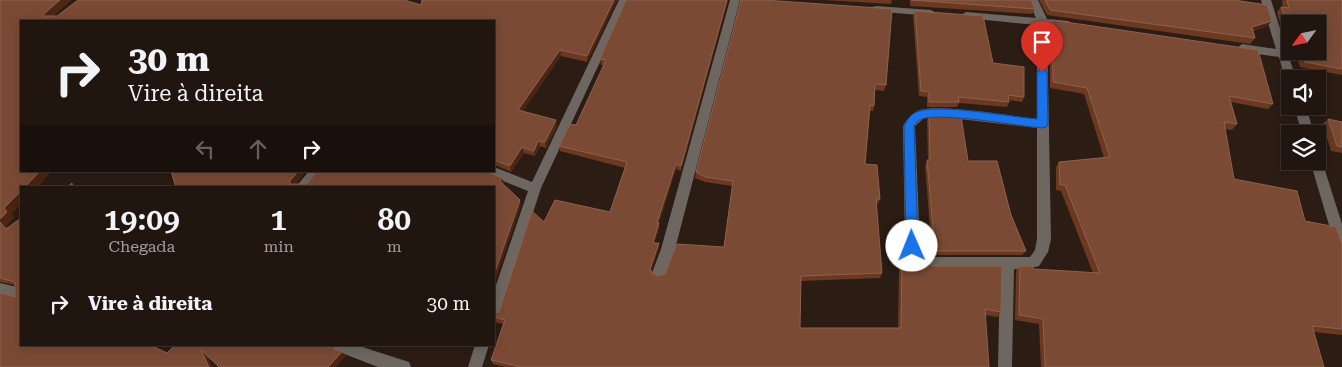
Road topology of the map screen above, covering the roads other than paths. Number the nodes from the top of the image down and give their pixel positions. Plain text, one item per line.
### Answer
1 (624, 0) edge
2 (735, 0) edge
3 (1033, 0) edge
4 (1266, 0) edge
5 (865, 8) edge
6 (1042, 20) junction
7 (1080, 25) edge
8 (1281, 45) edge
9 (1235, 47) edge
10 (1281, 54) edge
11 (1042, 124) junction
12 (1319, 170) edge
13 (316, 172) edge
14 (493, 172) edge
15 (303, 186) edge
16 (535, 188) junction
17 (1342, 245) edge
18 (1007, 263) junction
19 (659, 273) dead end
20 (2, 292) edge
21 (20, 294) edge
22 (495, 308) edge
23 (341, 346) edge
24 (482, 346) edge
25 (366, 362) edge
26 (404, 367) edge
27 (475, 367) edge
28 (1005, 367) edge

1 - 16 street
2 - 19 street
3 - 6 street
4 - 8 street
5 - 6 street
6 - 7 street
6 - 11 street
9 - 10 street
11 - 18 street
11 - 18 street
12 - 17 street
13 - 15 street
14 - 16 street
16 - 22 street
18 - 28 street
20 - 21 street
23 - 25 street
24 - 27 street
25 - 26 street

